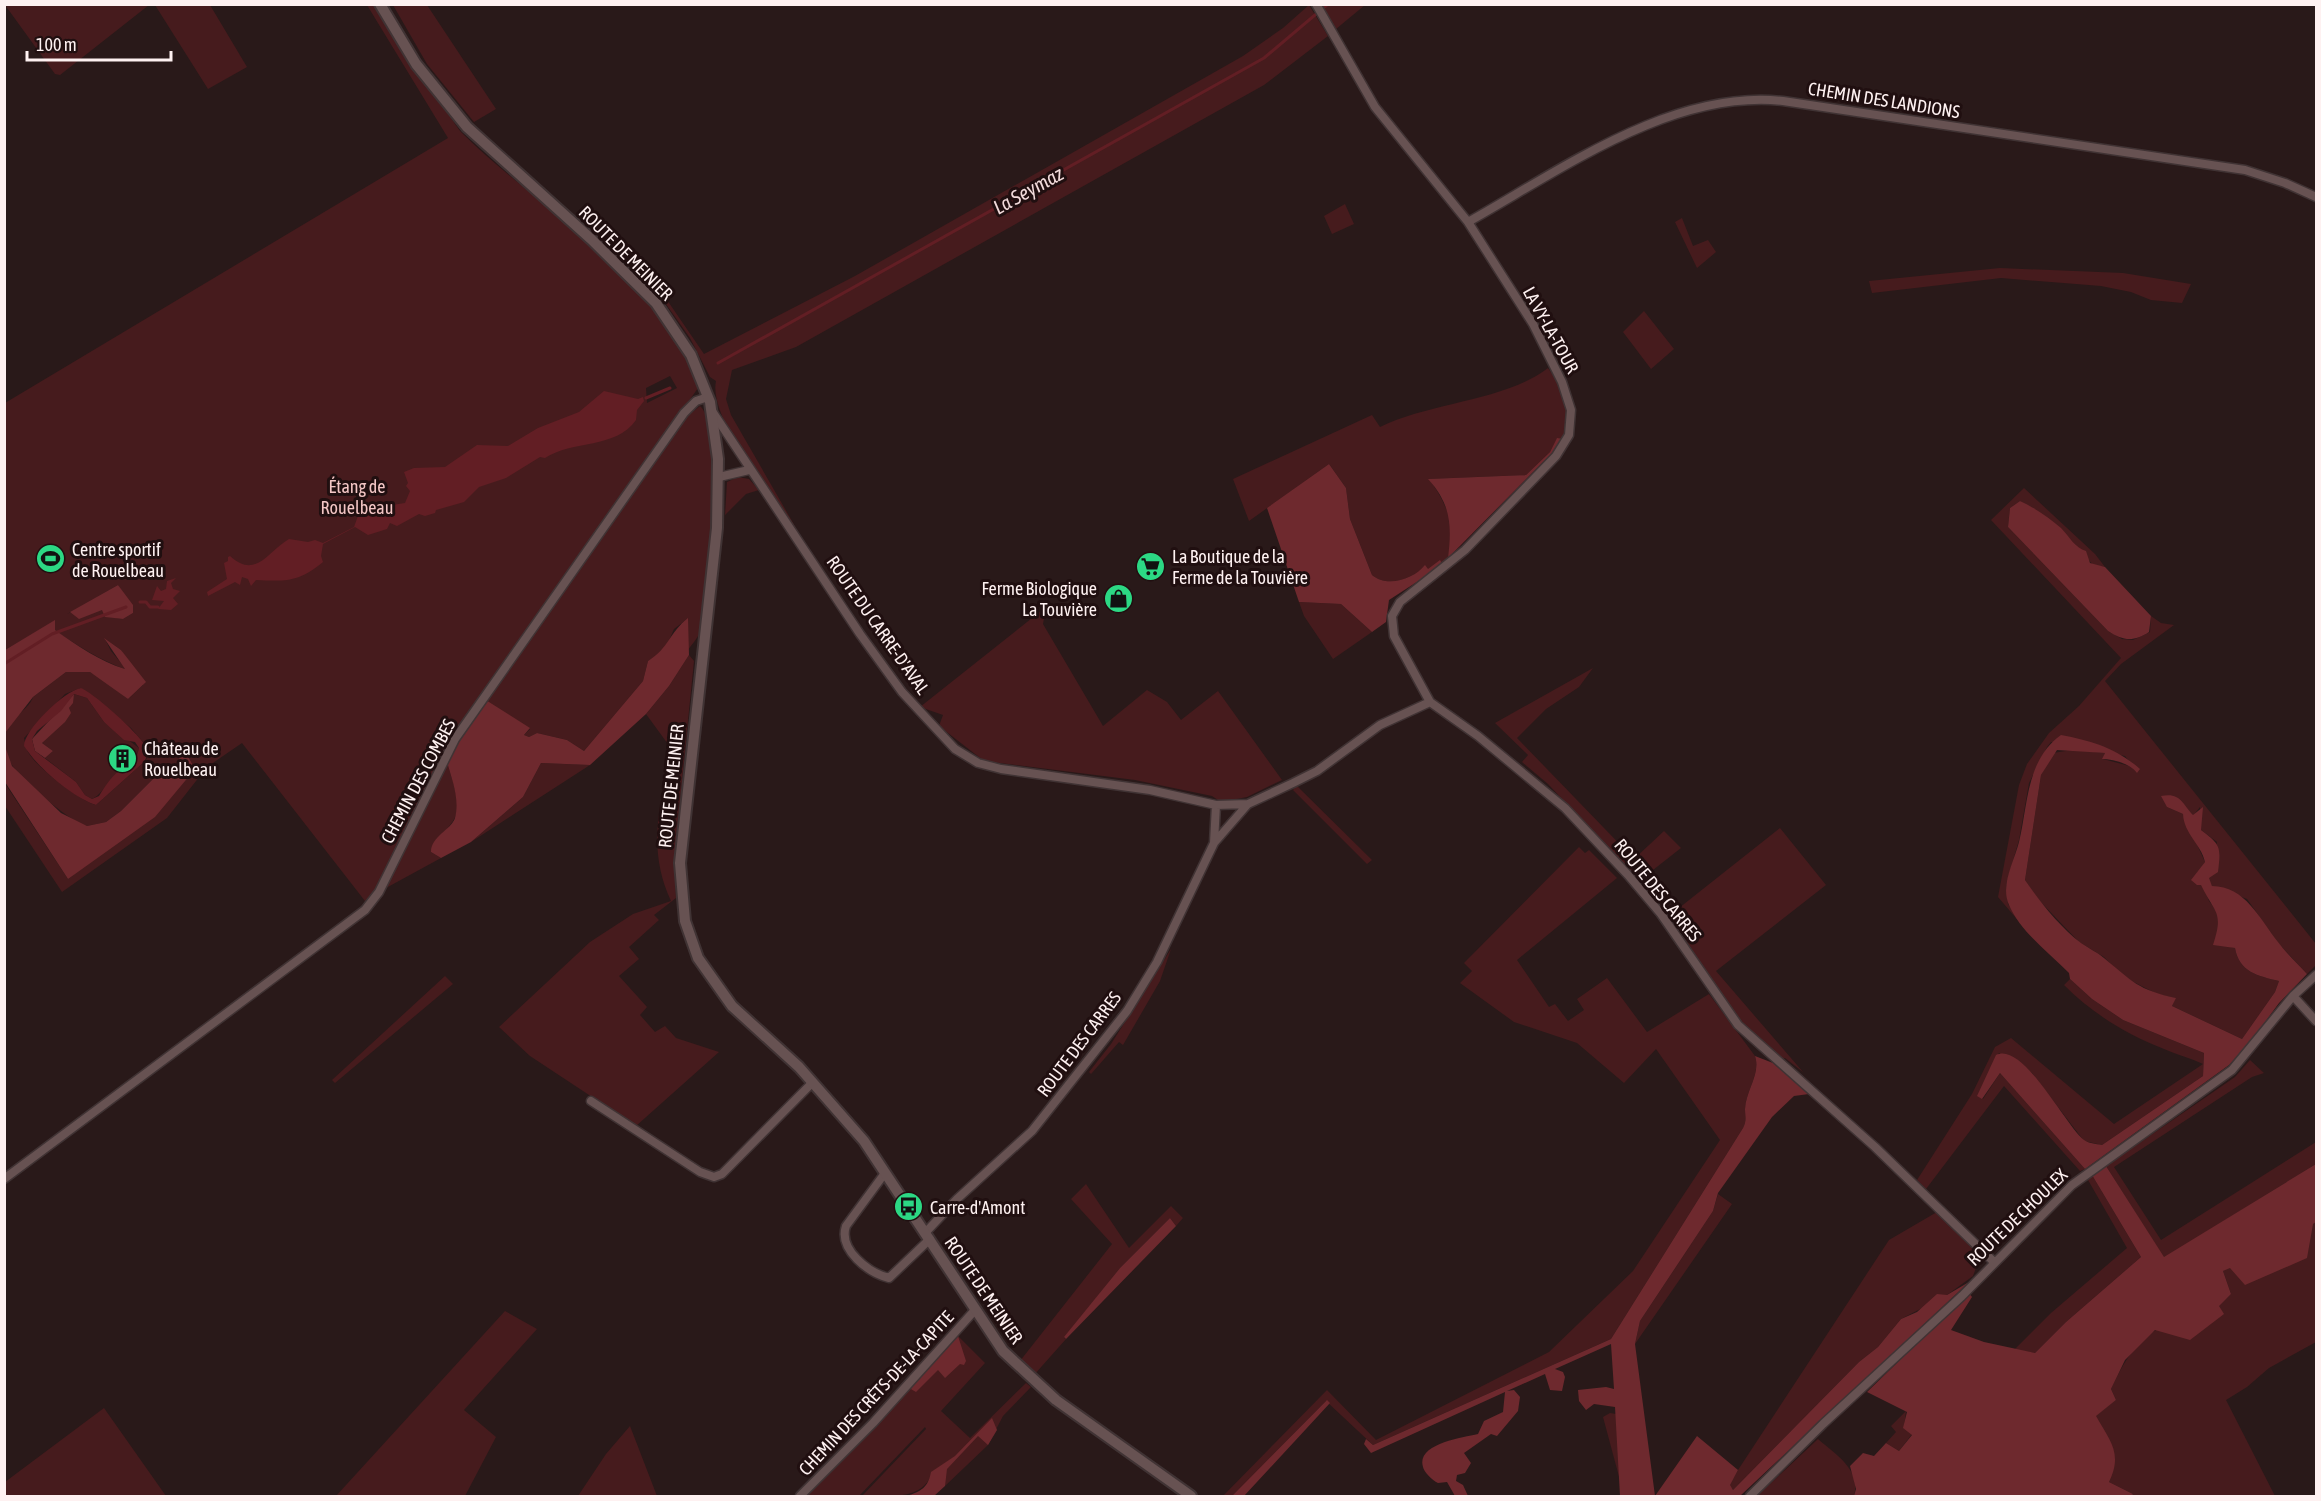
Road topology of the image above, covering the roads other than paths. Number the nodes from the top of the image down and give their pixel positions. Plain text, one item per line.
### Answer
1 (380, 4) edge
2 (1316, 4) edge
3 (2316, 197) edge
4 (1468, 222) junction
5 (708, 396) junction
6 (712, 411) junction
7 (749, 470) junction
8 (718, 477) junction
9 (1430, 702) junction
10 (1248, 804) junction
11 (1215, 805) junction
12 (1214, 843) junction
13 (2316, 975) edge
14 (2293, 996) junction
15 (2316, 1021) edge
16 (813, 1082) junction
17 (591, 1101) dead end
18 (885, 1173) junction
19 (4, 1179) edge
20 (928, 1235) junction
21 (1994, 1262) junction
22 (975, 1310) junction
23 (800, 1497) edge
24 (1191, 1497) edge
25 (1750, 1497) edge

1 - 5 street, ROUTE DE MEINIER
2 - 4 street, LA VY-LA-TOUR
3 - 4 street, CHEMIN DES LANDIONS
4 - 9 street, LA VY-LA-TOUR
5 - 6 street, ROUTE DE MEINIER
5 - 19 street, CHEMIN DES COMBES
6 - 7 street, ROUTE DU CARRE-D'AVAL
6 - 8 street, ROUTE DE MEINIER
7 - 8 street
7 - 11 street, ROUTE DU CARRE-D'AVAL
8 - 16 street, ROUTE DE MEINIER
9 - 10 street, ROUTE DES CARRES
9 - 21 street, ROUTE DES CARRES
10 - 11 street, ROUTE DES CARRES
10 - 12 street, ROUTE DES CARRES
11 - 12 street, ROUTE DES CARRES
12 - 20 street, ROUTE DES CARRES
13 - 14 street, ROUTE DE CHOULEX
14 - 15 street
14 - 21 street, ROUTE DE CHOULEX
16 - 17 street
16 - 18 street, ROUTE DE MEINIER
18 - 20 street, ROUTE DE MEINIER
18 - 20 street, ROUTE DES CARRES
20 - 22 street, ROUTE DE MEINIER
21 - 25 street, ROUTE DE CHOULEX
22 - 23 street, CHEMIN DES CRÊTS-DE-LA-CAPITE
22 - 24 street, ROUTE DE MEINIER

